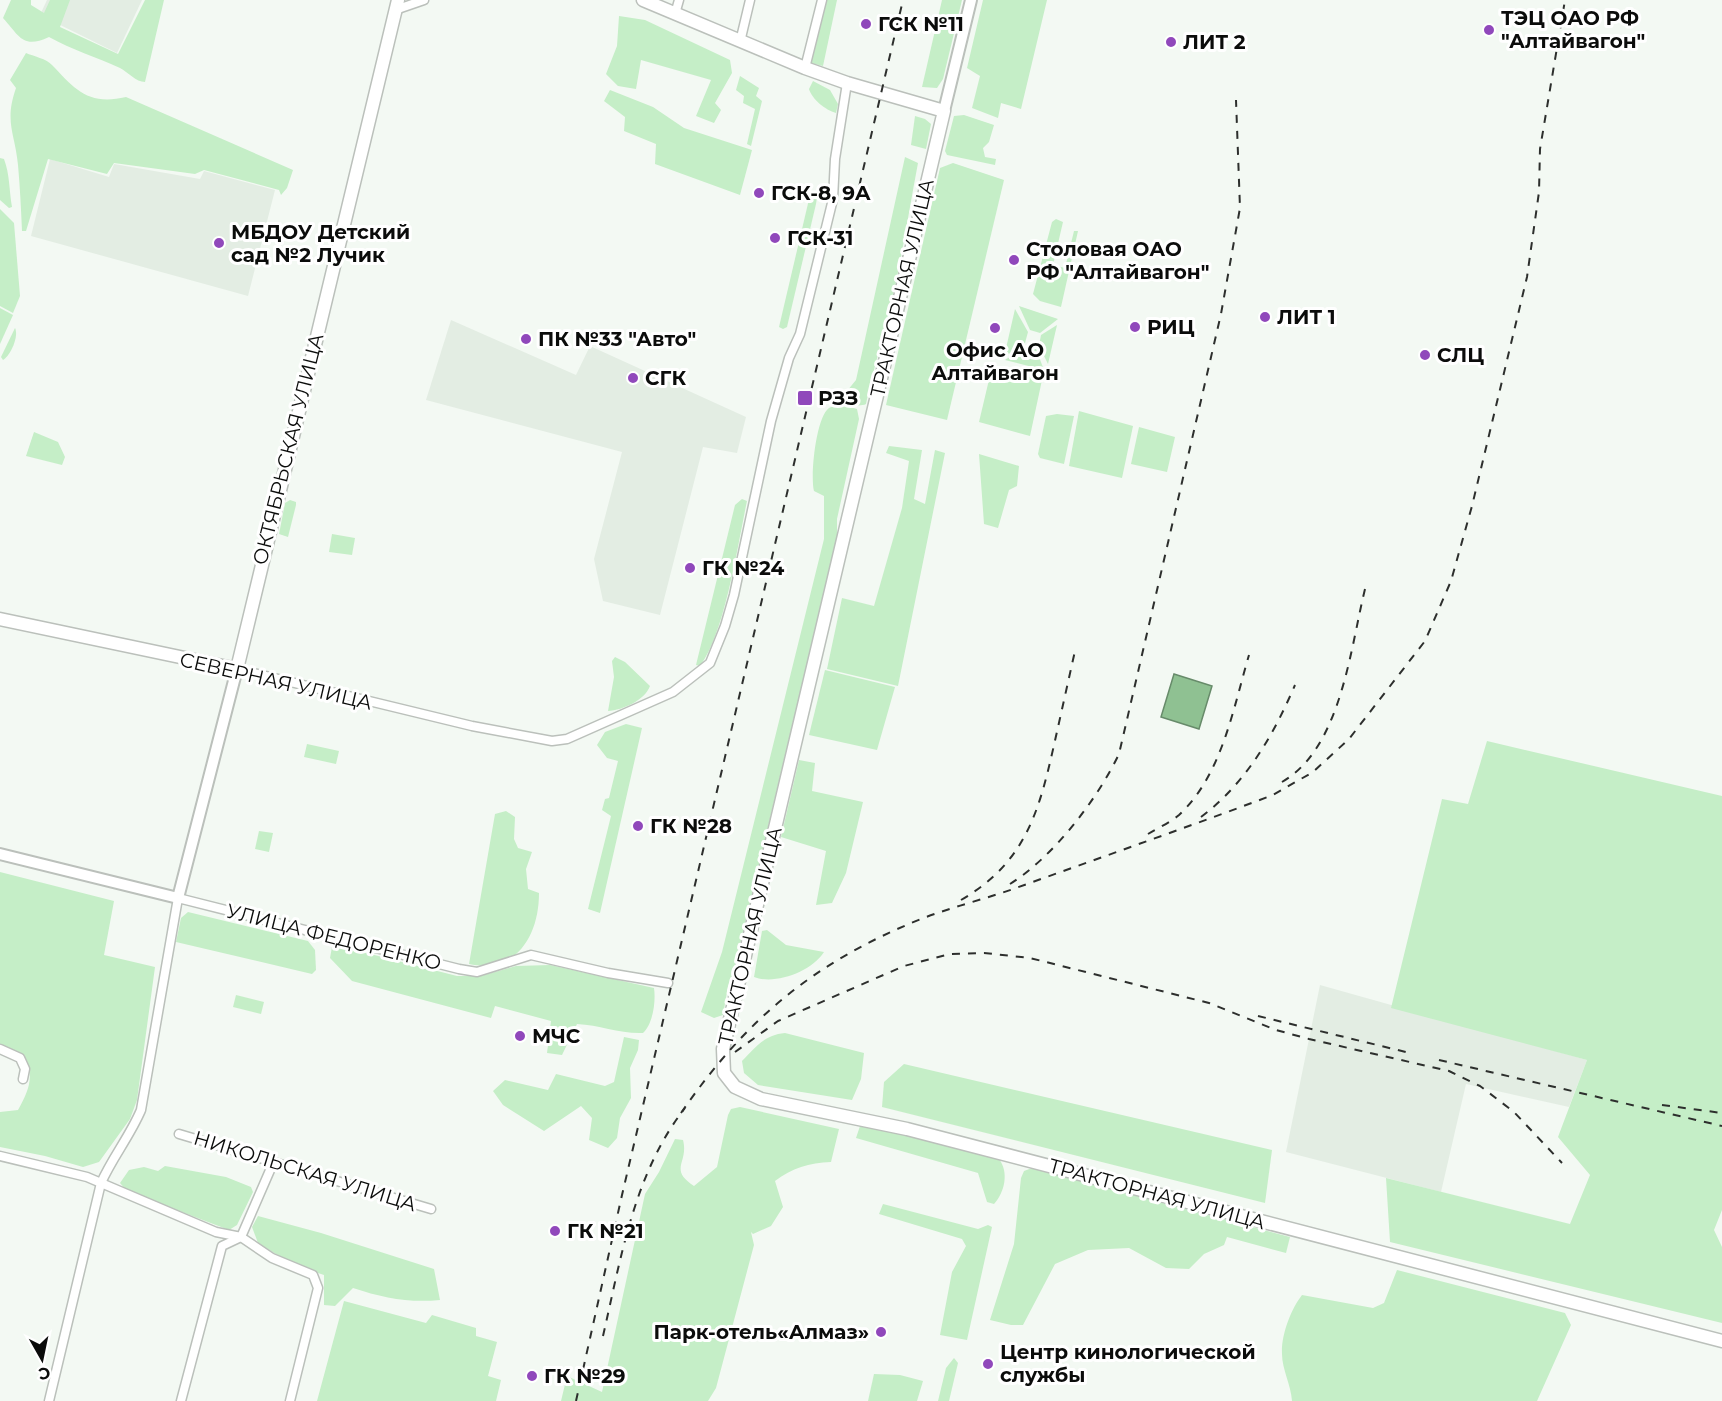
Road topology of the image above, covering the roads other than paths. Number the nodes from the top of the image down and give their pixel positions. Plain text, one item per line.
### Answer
1 (424, 0) edge
2 (643, 0) edge
3 (679, 0) edge
4 (750, 0) edge
5 (822, 0) edge
6 (970, 0) edge
7 (397, 5) edge
8 (675, 14) junction
9 (740, 42) junction
10 (805, 68) junction
11 (846, 83) junction
12 (944, 111) junction
13 (0, 619) edge
14 (237, 669) junction
15 (0, 854) edge
16 (178, 898) junction
17 (668, 983) dead end
18 (0, 1049) edge
19 (23, 1079) dead end
20 (179, 1134) dead end
21 (0, 1156) edge
22 (274, 1161) junction
23 (101, 1184) junction
24 (431, 1209) dead end
25 (241, 1237) junction
26 (1722, 1341) edge
27 (48, 1401) edge
28 (181, 1401) edge
29 (290, 1401) edge

1 - 7 street
2 - 8 main road
3 - 8 street
4 - 9 street
5 - 10 street
6 - 12 street, ТРАКТОРНАЯ УЛИЦА
7 - 14 main road, ОКТЯБРЬСКАЯ УЛИЦА
8 - 9 main road
9 - 10 main road
10 - 11 main road
11 - 12 main road
11 - 14 street, СЕВЕРНАЯ УЛИЦА
12 - 26 main road, ТРАКТОРНАЯ УЛИЦА
13 - 14 main road, СЕВЕРНАЯ УЛИЦА
14 - 16 street, ОКТЯБРЬСКАЯ УЛИЦА
15 - 16 street, УЛИЦА ФЕДОРЕНКО
16 - 17 street, УЛИЦА ФЕДОРЕНКО
16 - 23 street
18 - 19 street
20 - 22 street, НИКОЛЬСКАЯ УЛИЦА
21 - 23 street
22 - 24 street, НИКОЛЬСКАЯ УЛИЦА
22 - 25 street
23 - 25 street
23 - 27 street
25 - 28 street
25 - 29 street

